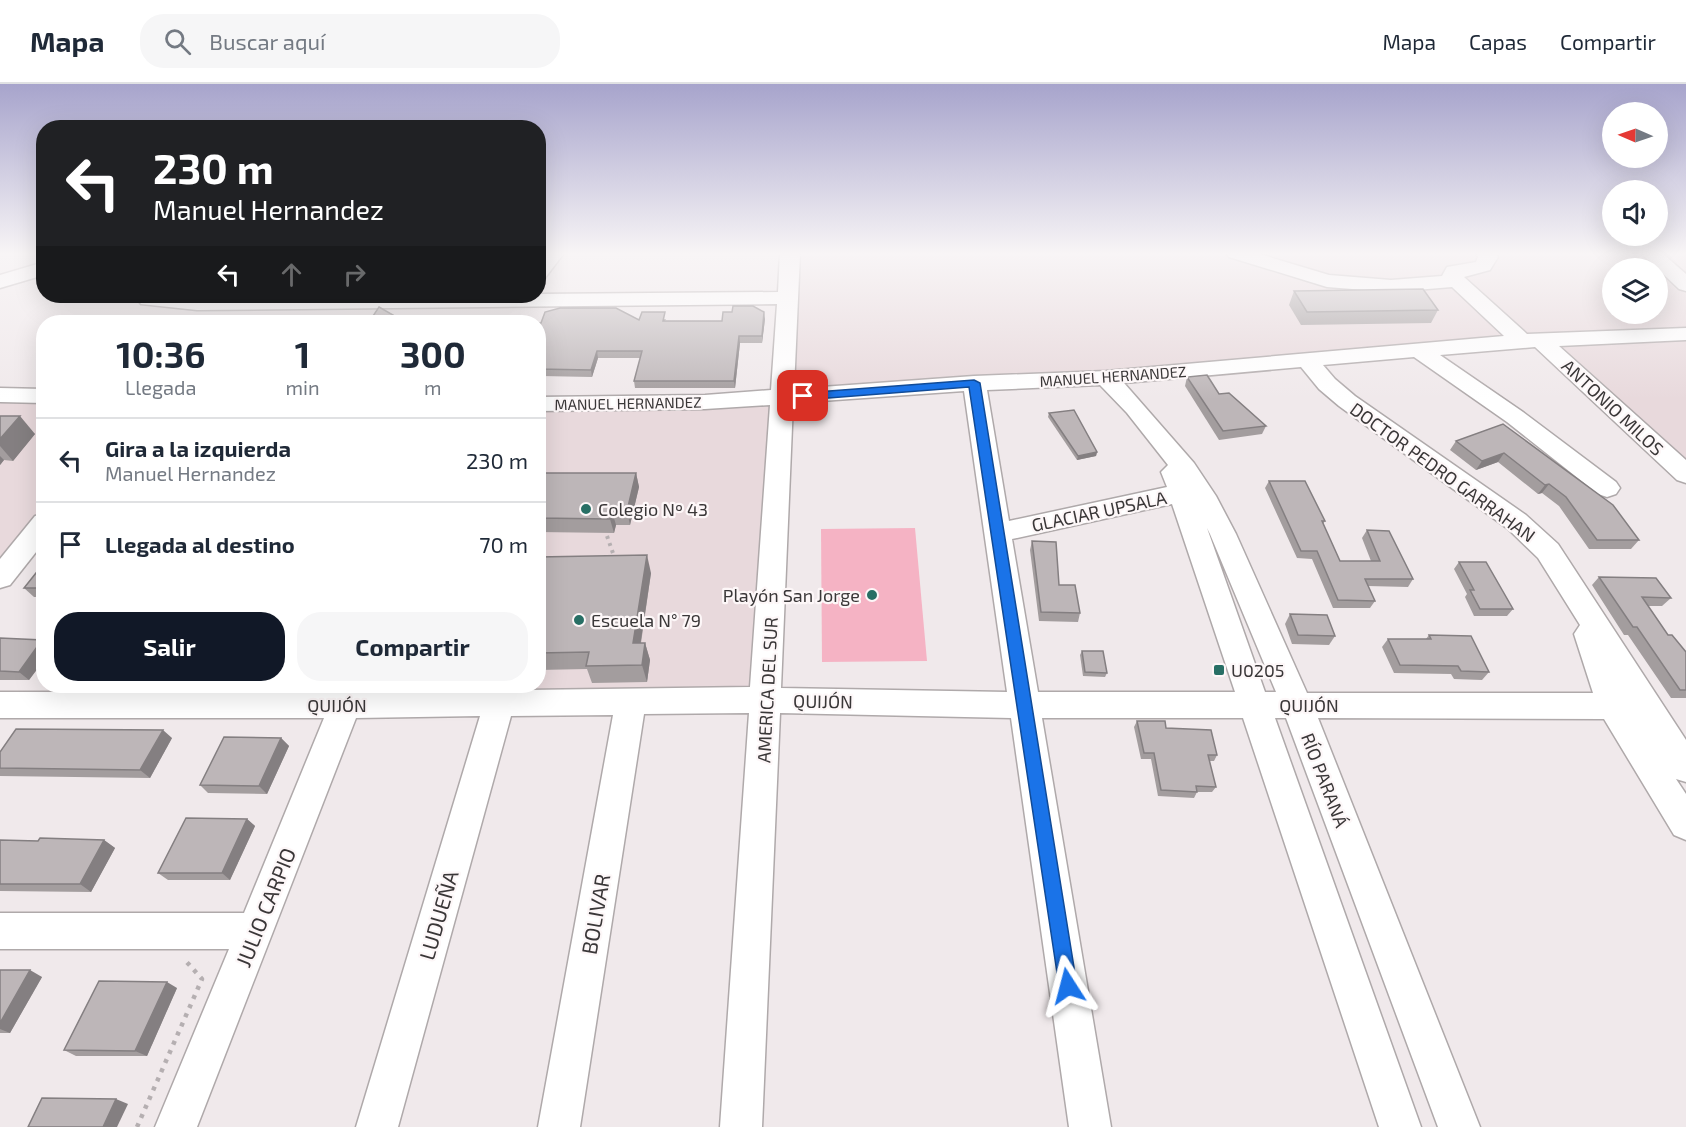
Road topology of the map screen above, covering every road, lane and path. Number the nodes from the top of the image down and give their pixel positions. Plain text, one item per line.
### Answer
1 (787, 302) edge
2 (1483, 302) edge
3 (168, 303) edge
4 (230, 303) edge
5 (213, 304) junction
6 (204, 315) edge
7 (1686, 334) edge
8 (1531, 340) junction
9 (1418, 350) junction
10 (1307, 360) junction
11 (1106, 378) junction
12 (974, 383) junction
13 (0, 395) edge
14 (36, 396) edge
15 (781, 398) junction
16 (546, 404) edge
17 (1686, 474) edge
18 (1607, 488) dead end
19 (1191, 492) junction
20 (997, 533) junction
21 (608, 536) edge
22 (36, 537) edge
23 (616, 562) edge
24 (0, 578) edge
25 (1574, 589) junction
26 (349, 695) edge
27 (766, 700) junction
28 (631, 701) junction
29 (499, 703) junction
30 (0, 705) edge
31 (1024, 705) junction
32 (1253, 705) junction
33 (1297, 705) junction
34 (1647, 706) junction
35 (1613, 707) junction
36 (1686, 768) edge
37 (1686, 824) edge
38 (256, 930) junction
39 (0, 931) edge
40 (174, 959) dead end
41 (137, 1127) edge
42 (176, 1127) edge
43 (377, 1127) edge
44 (559, 1127) edge
45 (741, 1127) edge
46 (1090, 1127) edge
47 (1400, 1127) edge
48 (1459, 1127) edge

1 - 15 street, AMERICA DEL SUR
2 - 8 street, ANTONIO MILOS
3 - 5 street
4 - 5 street
5 - 6 street
7 - 8 street, MANUEL HERNANDEZ
8 - 9 street, MANUEL HERNANDEZ
8 - 17 street, ANTONIO MILOS
9 - 10 street, MANUEL HERNANDEZ
9 - 18 street
10 - 11 street, MANUEL HERNANDEZ
10 - 25 street, DOCTOR PEDRO GARRAHAN
11 - 12 street, MANUEL HERNANDEZ
11 - 19 street, RÍO PARANÁ
12 - 15 street, MANUEL HERNANDEZ
12 - 20 street
13 - 14 street
15 - 16 street, MANUEL HERNANDEZ
15 - 27 street, AMERICA DEL SUR
19 - 20 street, GLACIAR UPSALA
19 - 32 street, RÍO PARANÁ
19 - 33 street, RÍO PARANÁ
20 - 31 street
21 - 23 path
22 - 24 street
25 - 34 street, DOCTOR PEDRO GARRAHAN
25 - 35 street, DOCTOR PEDRO GARRAHAN
26 - 29 street, QUIJÓN
26 - 30 street, QUIJÓN
26 - 38 street, JULIO CARPIO
27 - 28 street, QUIJÓN
27 - 31 street, QUIJÓN
27 - 45 street, AMERICA DEL SUR
28 - 29 street, QUIJÓN
28 - 44 street, BOLIVAR
29 - 43 street, LUDUEÑA
31 - 32 street, QUIJÓN
31 - 46 street
32 - 33 street, QUIJÓN
32 - 47 street, RÍO PARANÁ
33 - 35 street, QUIJÓN
33 - 48 street, RÍO PARANÁ
34 - 35 street, QUIJÓN
34 - 36 street, DOCTOR PEDRO GARRAHAN
35 - 37 street, DOCTOR PEDRO GARRAHAN
38 - 39 street
38 - 42 street, JULIO CARPIO
40 - 41 path

